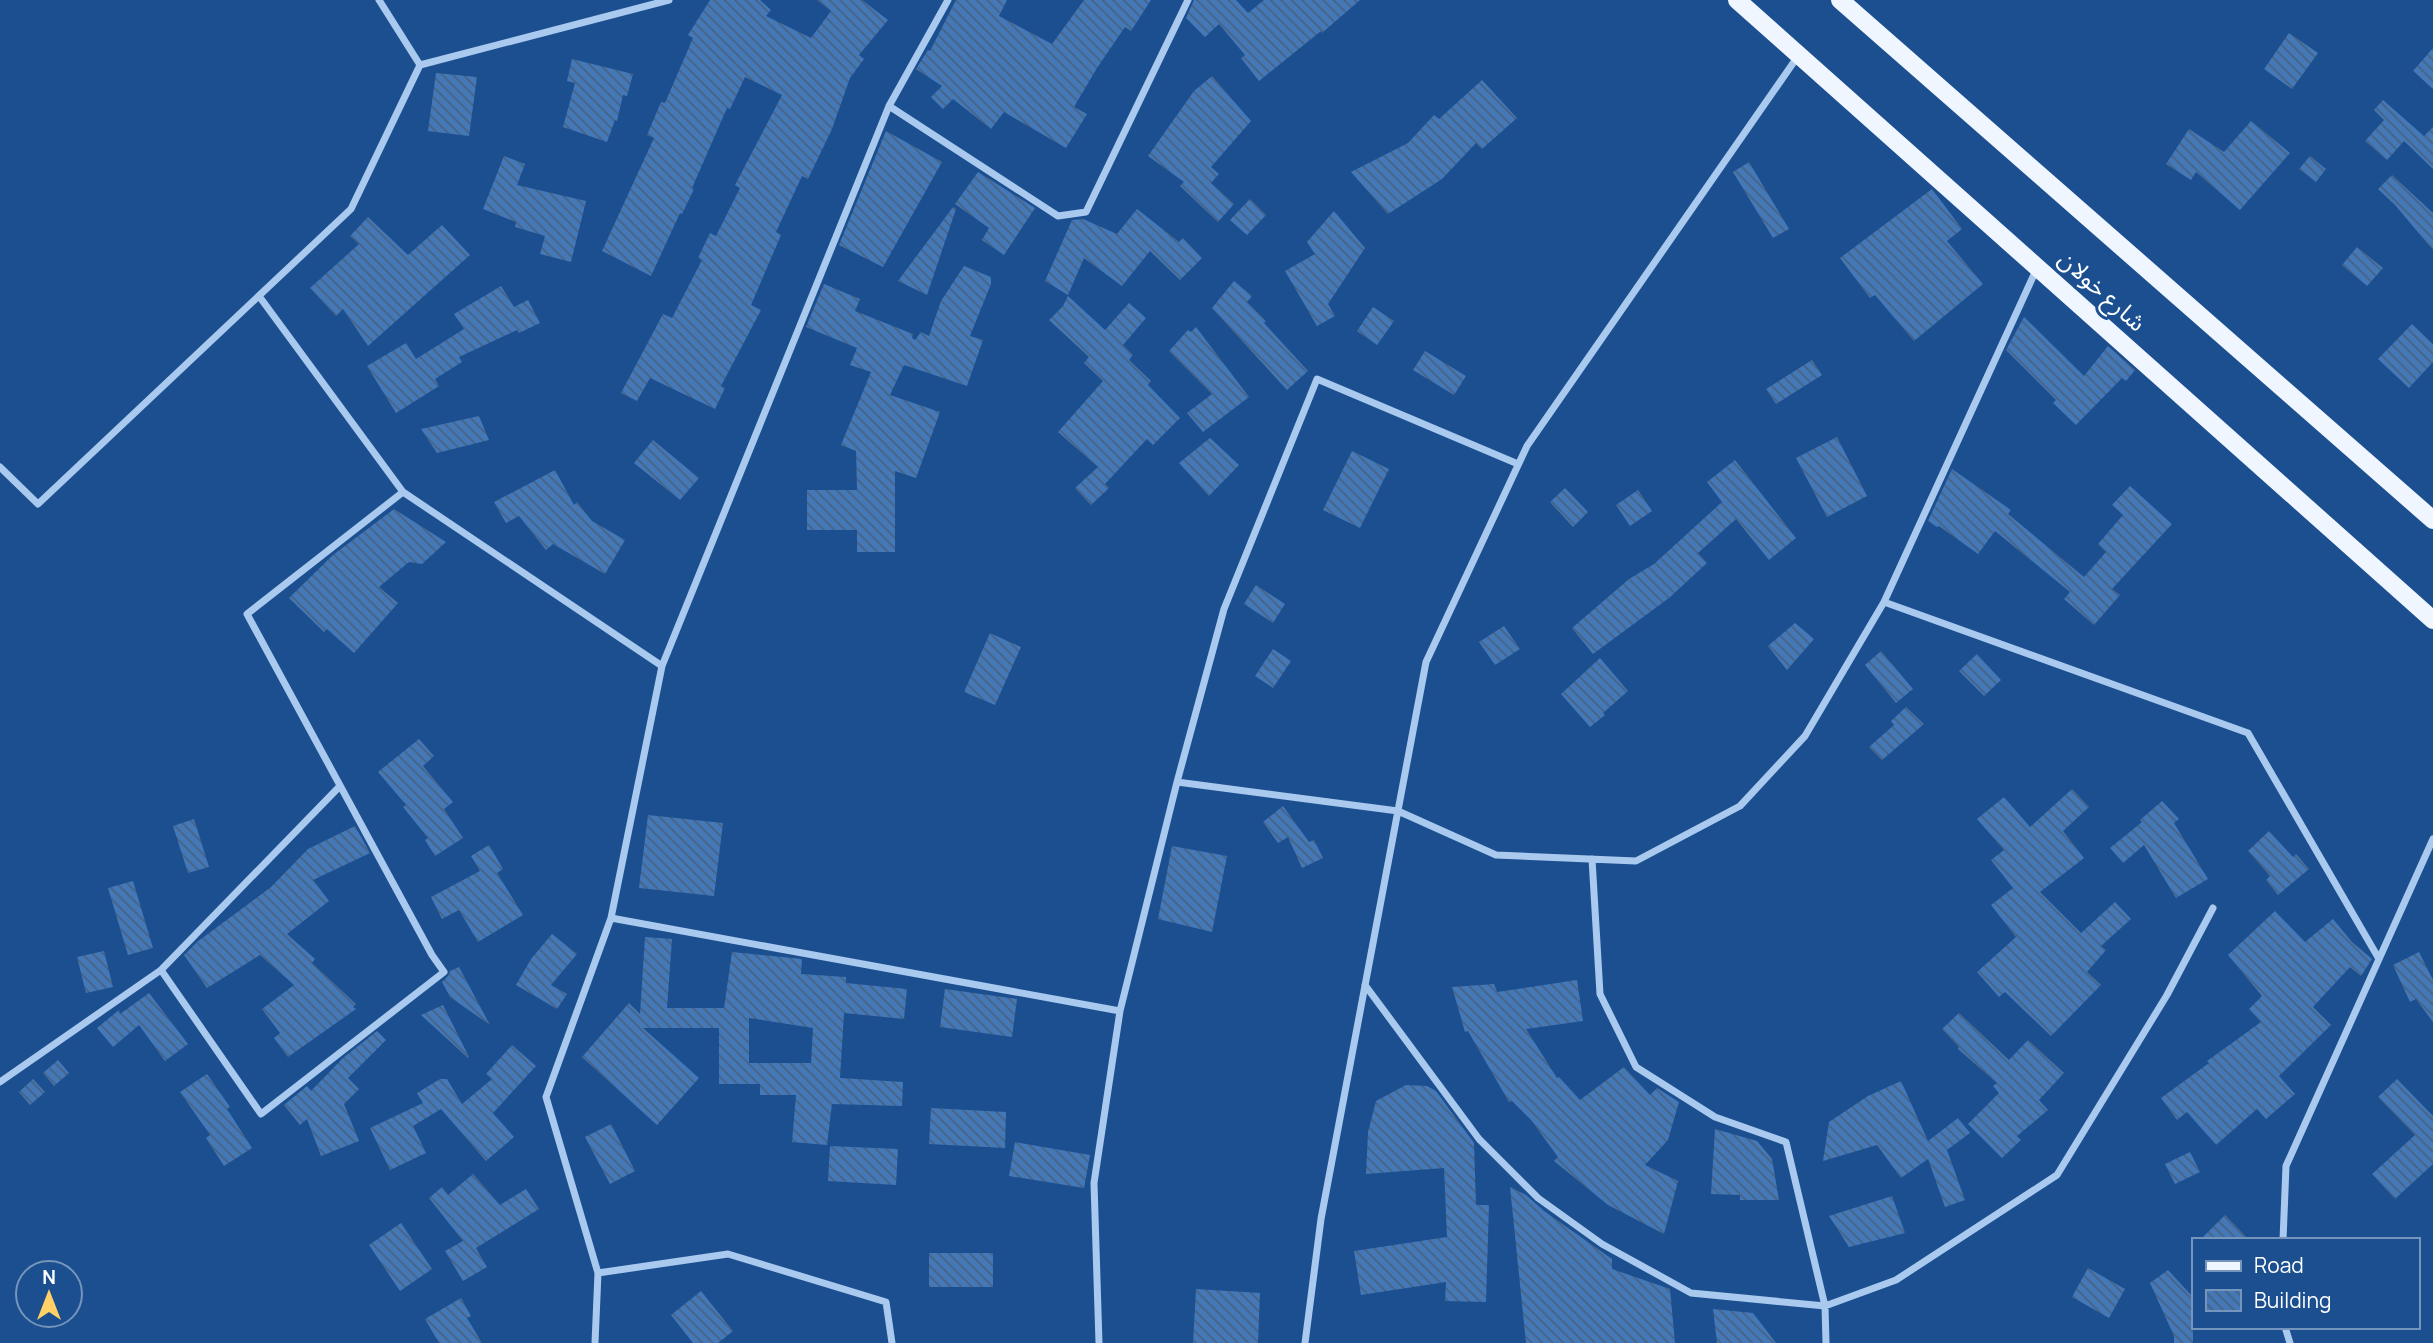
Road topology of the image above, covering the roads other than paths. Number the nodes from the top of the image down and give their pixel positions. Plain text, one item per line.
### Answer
1 (379, 0) edge
2 (669, 0) edge
3 (948, 0) edge
4 (1188, 0) edge
5 (1737, 0) edge
6 (1840, 0) edge
7 (1799, 56) junction
8 (420, 65) junction
9 (889, 106) junction
10 (2038, 267) junction
11 (259, 296) junction
12 (1518, 464) junction
13 (0, 467) edge
14 (403, 492) junction
15 (2433, 520) edge
16 (1884, 602) junction
17 (2433, 620) edge
18 (662, 666) junction
19 (1177, 782) junction
20 (340, 786) junction
21 (1398, 811) junction
22 (2433, 839) edge
23 (1592, 859) junction
24 (2213, 908) dead end
25 (611, 918) junction
26 (2379, 959) junction
27 (161, 970) junction
28 (1366, 985) junction
29 (1120, 1011) junction
30 (0, 1082) edge
31 (2283, 1238) edge
32 (598, 1273) junction
33 (1825, 1306) junction
34 (595, 1343) edge
35 (892, 1343) edge
36 (1099, 1343) edge
37 (1305, 1343) edge
38 (1826, 1343) edge

1 - 8 street
2 - 8 street
3 - 9 street
4 - 9 street
5 - 7 main road, شارع خولان
6 - 15 main road, شارع خولان
7 - 10 main road, شارع خولان
7 - 12 street
8 - 11 street
9 - 18 street
10 - 16 street
10 - 17 main road, شارع خولان
11 - 13 street
11 - 14 street
12 - 19 street
12 - 21 street
14 - 18 street
14 - 20 street
16 - 23 street
16 - 26 street
18 - 25 street
19 - 21 street
19 - 29 street
20 - 27 street
20 - 27 street
21 - 23 street
21 - 28 street
22 - 26 street
23 - 33 street
24 - 33 street
25 - 29 street
25 - 32 street
26 - 31 street
27 - 30 street
28 - 33 street
28 - 37 street
29 - 36 street
32 - 34 street
32 - 35 street
33 - 38 street

